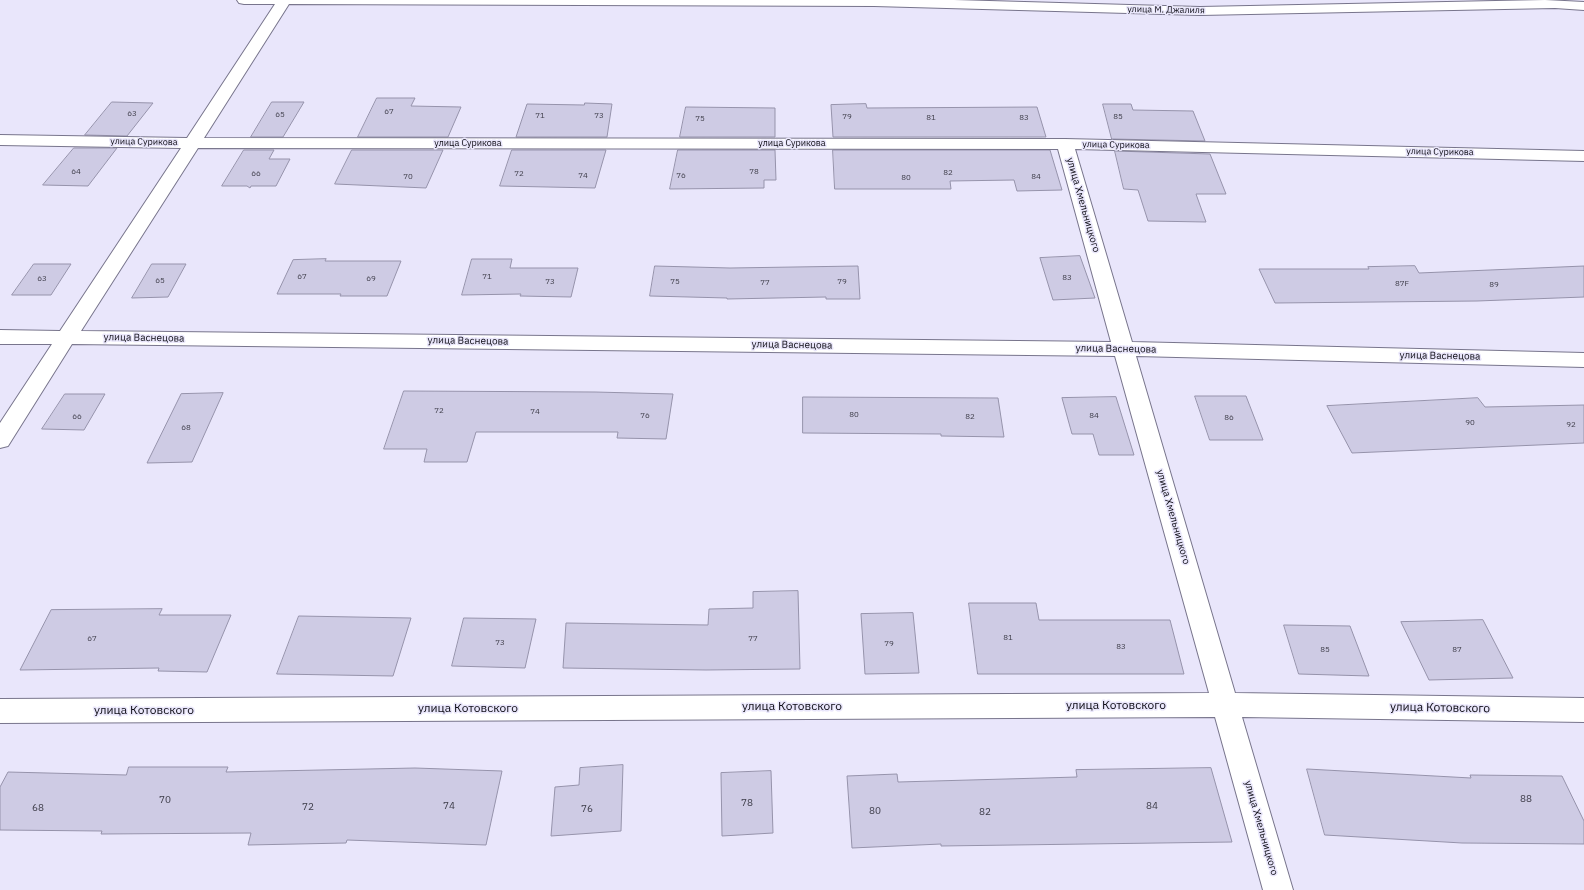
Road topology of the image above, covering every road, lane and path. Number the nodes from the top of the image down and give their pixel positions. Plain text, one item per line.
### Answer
1 (244, 0) edge
2 (285, 0) edge
3 (1552, 2) edge
4 (1581, 8) edge
5 (0, 140) edge
6 (192, 143) junction
7 (1065, 144) junction
8 (1584, 156) edge
9 (0, 337) edge
10 (68, 337) junction
11 (1125, 349) junction
12 (1584, 360) edge
13 (0, 440) edge
14 (1227, 705) junction
15 (1584, 710) edge
16 (0, 711) edge
17 (1278, 890) edge

1 - 2 street, улица М. Джалиля
2 - 3 street, улица М. Джалиля
2 - 6 street
3 - 4 street, улица М. Джалиля
5 - 6 street, улица Сурикова
6 - 7 street, улица Сурикова
6 - 10 street
7 - 8 street, улица Сурикова
7 - 11 street, улица Хмельницкого
9 - 10 street, улица Васнецова
10 - 11 street, улица Васнецова
10 - 13 street
11 - 12 street, улица Васнецова
11 - 14 street, улица Хмельницкого
14 - 15 street, улица Котовского
14 - 16 street, улица Котовского
14 - 17 street, улица Хмельницкого

